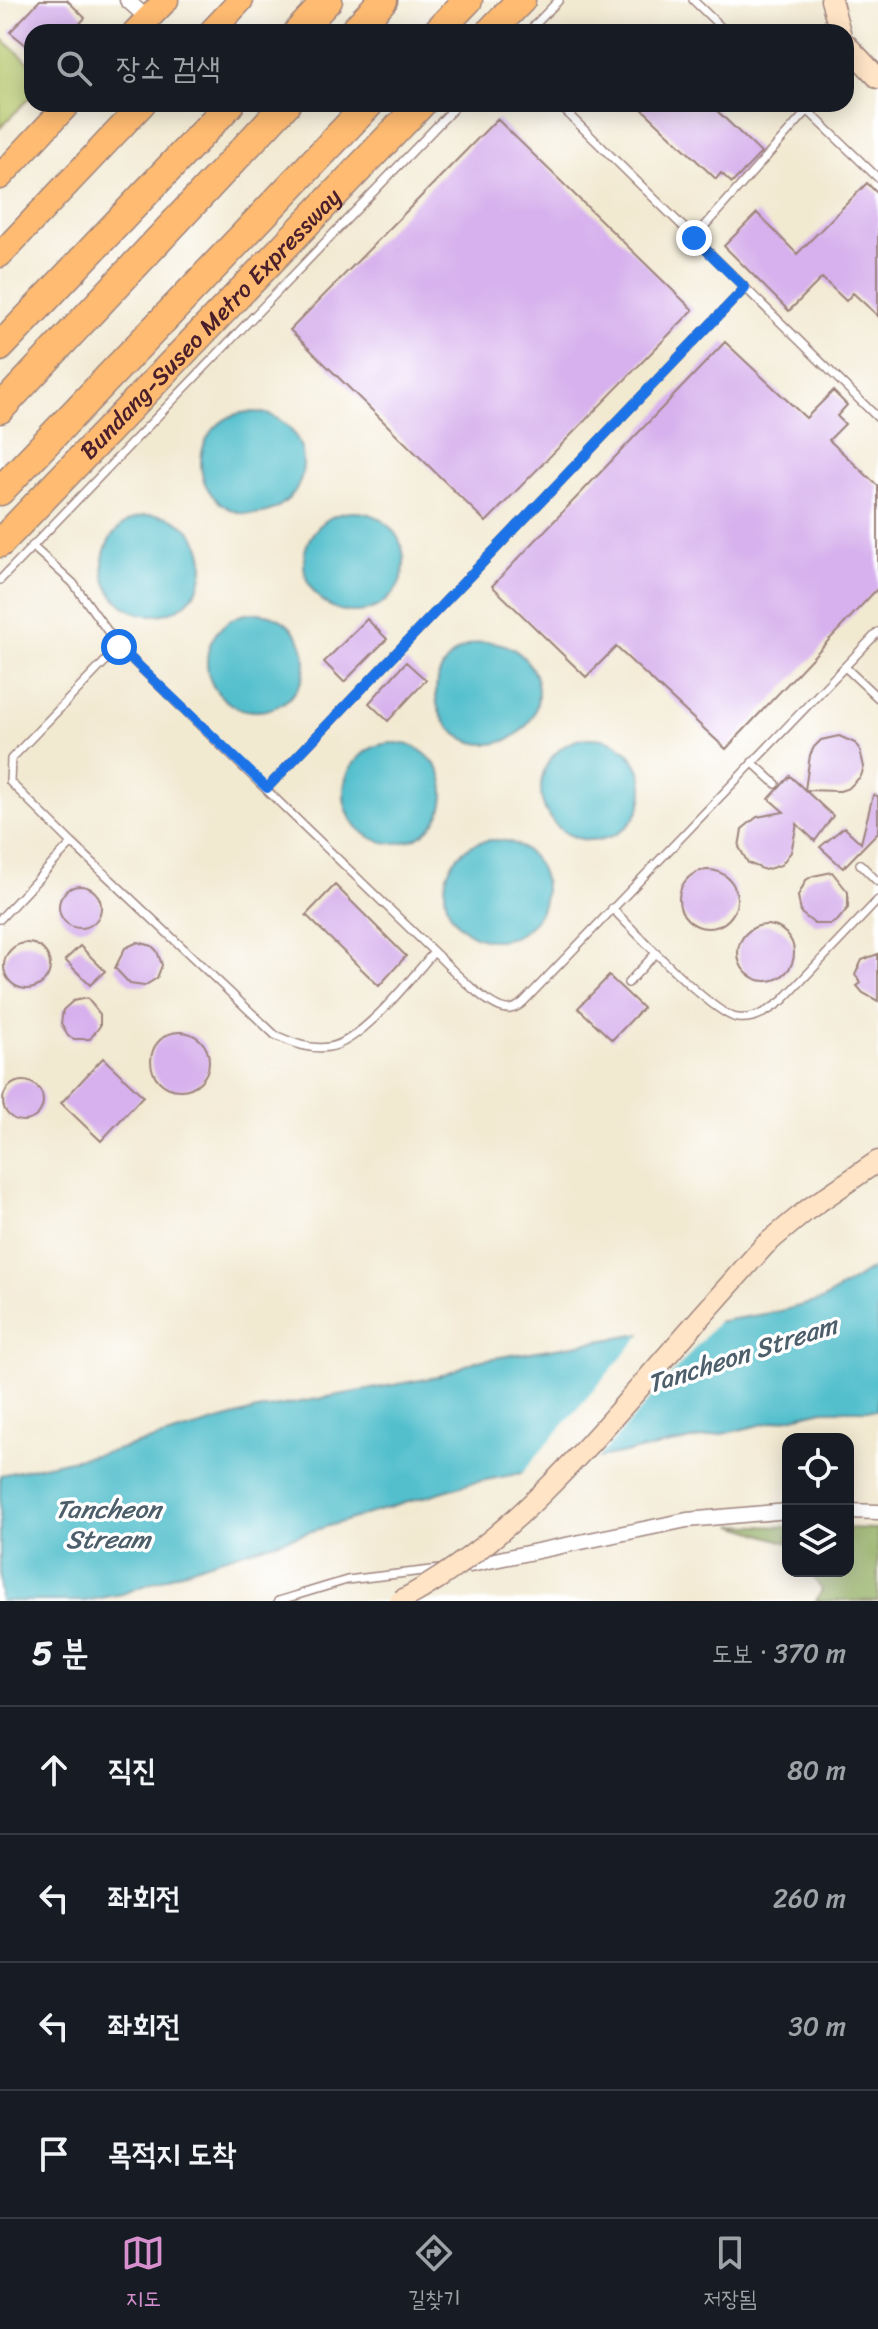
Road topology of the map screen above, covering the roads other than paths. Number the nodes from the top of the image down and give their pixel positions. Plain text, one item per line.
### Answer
1 (127, 0) edge
2 (166, 0) edge
3 (241, 0) edge
4 (328, 0) edge
5 (383, 0) edge
6 (468, 0) edge
7 (521, 0) edge
8 (559, 0) edge
9 (693, 0) edge
10 (831, 0) edge
11 (141, 24) edge
12 (143, 24) edge
13 (218, 24) edge
14 (306, 24) edge
15 (360, 24) edge
16 (445, 24) edge
17 (498, 24) edge
18 (536, 24) edge
19 (718, 24) edge
20 (838, 24) edge
21 (854, 52) edge
22 (878, 78) edge
23 (61, 112) edge
24 (135, 112) edge
25 (222, 112) edge
26 (278, 112) edge
27 (361, 112) edge
28 (413, 112) edge
29 (450, 112) edge
30 (566, 112) edge
31 (801, 112) edge
32 (810, 112) edge
33 (0, 177) edge
34 (878, 178) edge
35 (694, 238) junction
36 (0, 255) edge
37 (745, 288) junction
38 (0, 347) edge
39 (0, 409) edge
40 (878, 418) edge
41 (0, 491) edge
42 (0, 543) edge
43 (32, 546) junction
44 (0, 580) edge
45 (878, 632) edge
46 (119, 647) junction
47 (845, 667) junction
48 (878, 698) edge
49 (752, 762) junction
50 (776, 784) dead end
51 (267, 788) junction
52 (72, 843) junction
53 (860, 864) dead end
54 (878, 882) edge
55 (878, 900) edge
56 (612, 908) junction
57 (0, 919) edge
58 (434, 952) junction
59 (656, 953) junction
60 (628, 983) dead end
61 (878, 1161) edge
62 (854, 1511) edge
63 (782, 1512) edge
64 (878, 1512) edge
65 (470, 1565) joint
66 (278, 1601) edge
67 (400, 1601) edge

1 - 11 street
2 - 12 main road
3 - 13 main road
4 - 14 highway
5 - 15 highway
6 - 16 highway
7 - 17 highway
8 - 18 lane
9 - 19 lane
10 - 20 street
21 - 22 street
23 - 33 main road
24 - 36 main road
25 - 38 highway
26 - 39 highway
27 - 41 highway, Bundang-Suseo Metro Expressway
28 - 42 highway, Bundang-Suseo Metro Expressway
29 - 43 lane
30 - 35 lane
31 - 35 lane
32 - 34 lane
35 - 37 lane
37 - 40 lane
37 - 51 lane
43 - 44 lane
43 - 46 lane
45 - 47 lane
46 - 51 lane
46 - 52 lane
47 - 48 lane
47 - 49 lane
49 - 50 lane
49 - 56 lane
51 - 58 lane
52 - 57 lane
52 - 58 lane
53 - 54 lane
55 - 59 lane
56 - 58 lane
56 - 59 lane
59 - 60 lane
61 - 67 street, bridge
62 - 64 street
63 - 65 street
65 - 66 lane

